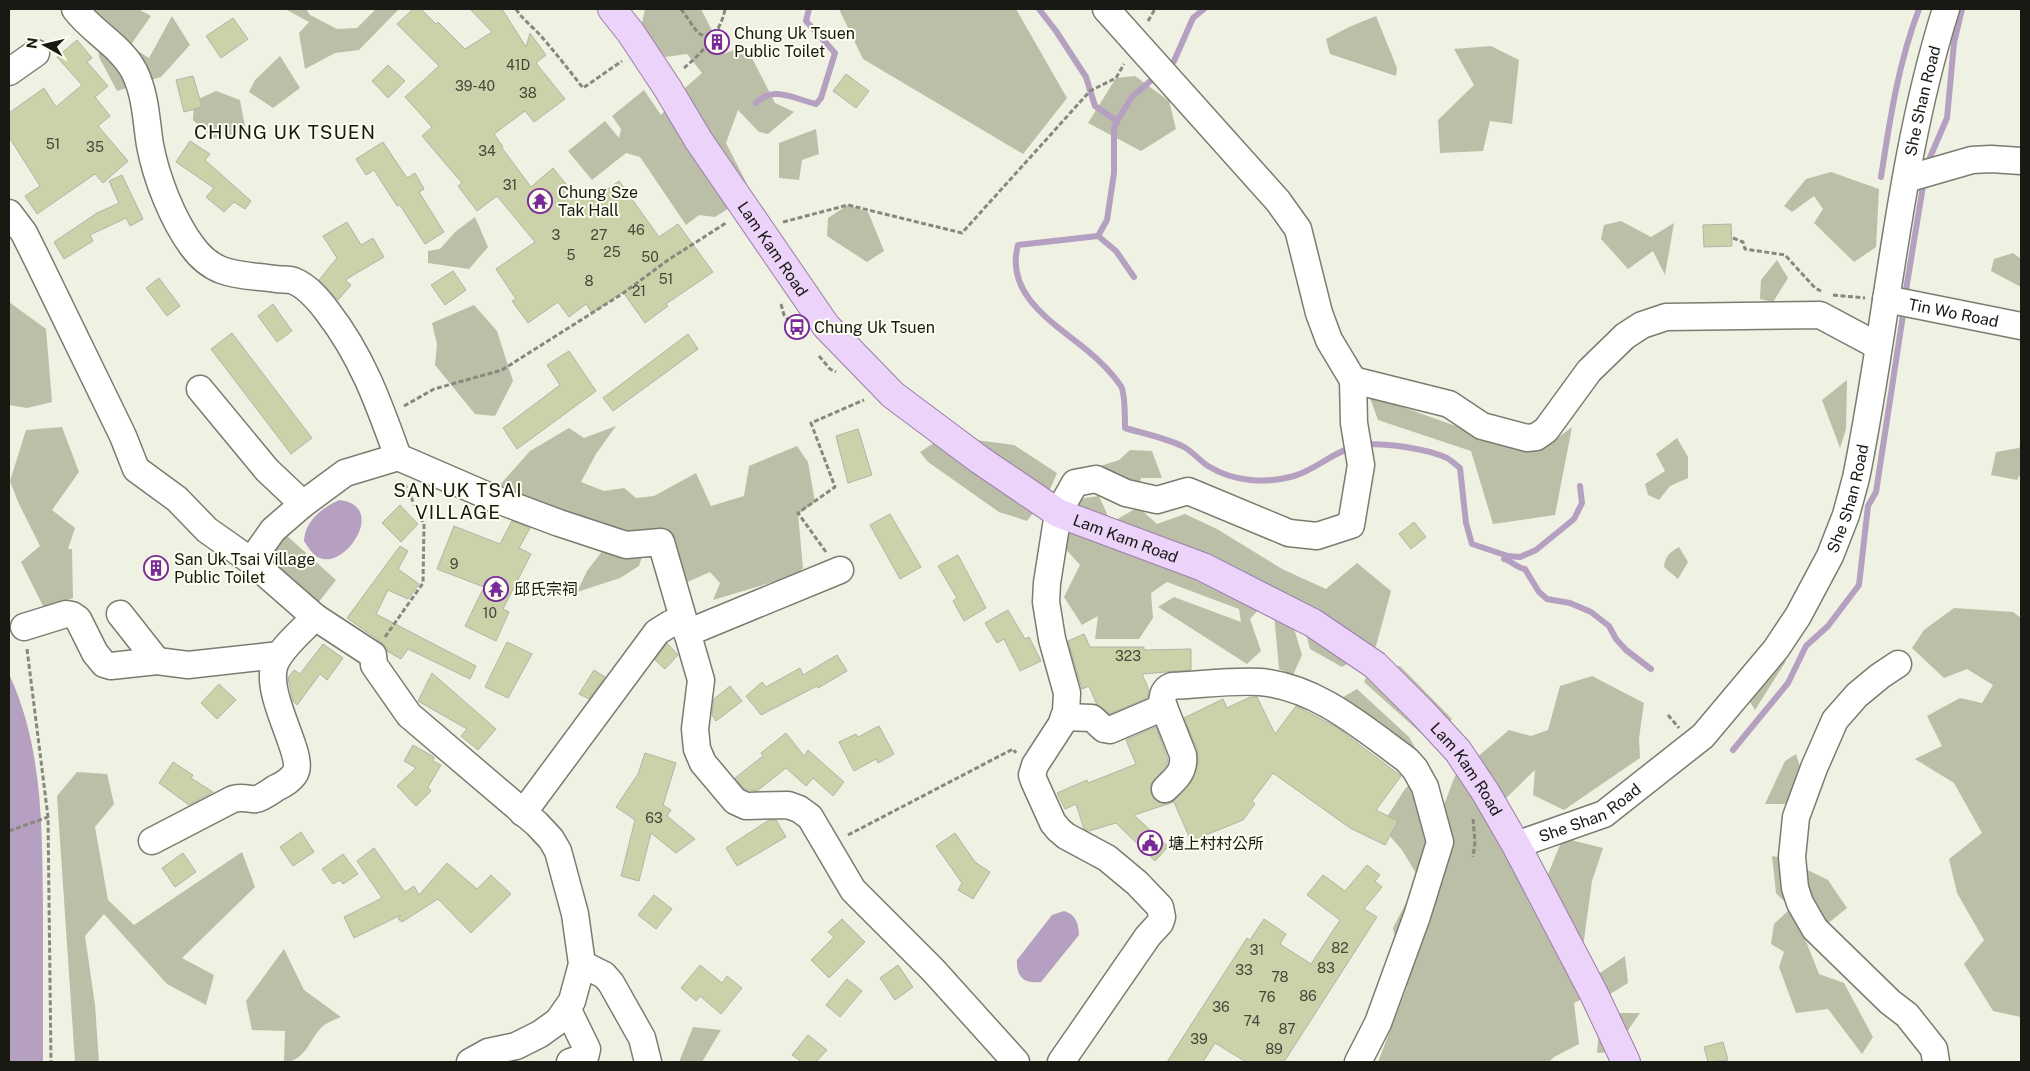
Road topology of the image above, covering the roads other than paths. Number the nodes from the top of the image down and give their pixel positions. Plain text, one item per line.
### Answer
1 (75, 9) edge
2 (612, 9) edge
3 (1106, 9) edge
4 (1946, 9) edge
5 (36, 53) dead end
6 (9, 72) edge
7 (2017, 161) edge
8 (1906, 179) junction
9 (9, 213) edge
10 (1878, 298) junction
11 (2021, 326) edge
12 (1878, 346) junction
13 (1353, 380) junction
14 (200, 389) dead end
15 (398, 457) junction
16 (303, 504) junction
17 (1058, 513) junction
18 (251, 561) junction
19 (840, 570) road end
20 (120, 614) dead end
21 (315, 617) junction
22 (685, 626) junction
23 (24, 627) road end
24 (280, 655) junction
25 (157, 661) junction
26 (1898, 664) dead end
27 (1164, 707) junction
28 (1064, 717) junction
29 (1166, 790) dead end
30 (523, 813) junction
31 (152, 841) dead end
32 (1516, 846) junction
33 (582, 964) junction
34 (568, 1010) junction
35 (525, 1053) edge
36 (470, 1062) edge
37 (570, 1062) edge
38 (648, 1062) edge
39 (1016, 1062) edge
40 (1061, 1062) edge
41 (1358, 1062) edge
42 (1626, 1062) edge
43 (1936, 1062) edge

1 - 15 street
2 - 17 main road, Lam Kam Road
3 - 13 street
4 - 8 street, She Shan Road
5 - 6 street
7 - 8 street
8 - 10 street, She Shan Road
9 - 18 street
10 - 11 street, Tin Wo Road
10 - 12 street, She Shan Road
12 - 13 street
12 - 32 street, She Shan Road
13 - 17 street
14 - 16 street
15 - 16 street
15 - 22 street
16 - 18 street
17 - 28 street
17 - 32 main road, Lam Kam Road
18 - 21 street
19 - 22 street
20 - 25 street
21 - 24 street
21 - 30 street
22 - 30 street
22 - 39 street
23 - 25 street
24 - 25 street
24 - 31 street
26 - 43 street
27 - 28 street
27 - 29 street
27 - 41 street
28 - 40 street
30 - 33 street
32 - 42 main road, Lam Kam Road
33 - 34 street
33 - 38 street
34 - 35 street
34 - 37 street
35 - 36 street

